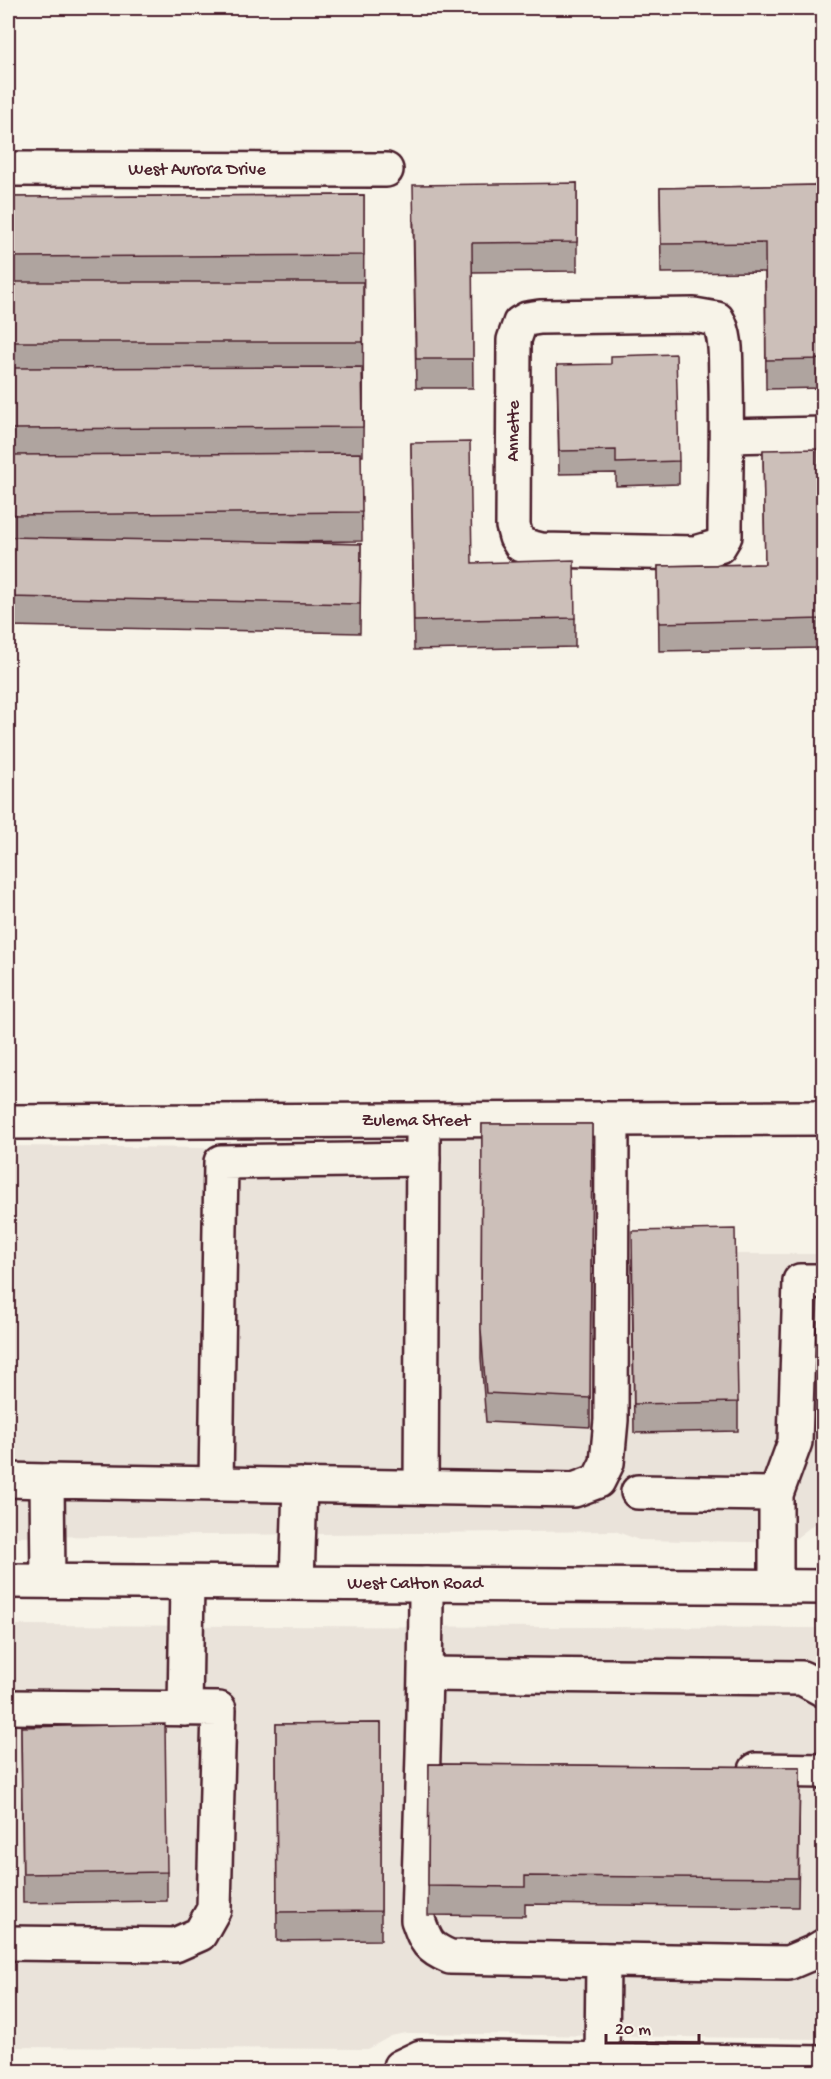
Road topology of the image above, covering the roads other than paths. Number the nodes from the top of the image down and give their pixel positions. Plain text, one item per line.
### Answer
1 (8, 170) edge
2 (386, 170) dead end
3 (824, 434) edge
4 (728, 436) junction
5 (824, 1118) edge
6 (612, 1120) junction
7 (423, 1121) junction
8 (8, 1122) edge
9 (423, 1159) junction
10 (824, 1281) edge
11 (8, 1480) edge
12 (47, 1481) junction
13 (216, 1483) junction
14 (300, 1485) junction
15 (421, 1487) junction
16 (638, 1492) dead end
17 (776, 1494) junction
18 (8, 1581) edge
19 (48, 1581) junction
20 (187, 1583) junction
21 (297, 1583) junction
22 (426, 1584) junction
23 (776, 1586) junction
24 (824, 1587) edge
25 (426, 1674) junction
26 (824, 1690) edge
27 (8, 1707) edge
28 (185, 1709) junction
29 (422, 1765) junction
30 (457, 1766) edge
31 (729, 1770) edge
32 (824, 1771) edge
33 (8, 1943) edge
34 (824, 1946) edge
35 (603, 1960) junction
36 (602, 2059) junction
37 (824, 2063) edge
38 (400, 2069) edge

1 - 2 street, West Aurora Drive
3 - 4 street
4 - 4 street, Annette
5 - 6 street, Zulema Street
6 - 7 street, Zulema Street
6 - 15 street
7 - 8 street, Zulema Street
7 - 9 street
9 - 13 street
9 - 15 street
10 - 17 street
11 - 12 street
12 - 13 street
12 - 19 street
13 - 14 street
14 - 15 street
14 - 21 street
16 - 17 street
17 - 23 street
18 - 19 street, West Calton Road
19 - 20 street, West Calton Road
20 - 21 street, West Calton Road
20 - 28 street
21 - 22 street, West Calton Road
22 - 23 street, West Calton Road
22 - 25 street
23 - 24 street, West Calton Road
25 - 26 street
25 - 29 street
27 - 28 street
28 - 33 street
29 - 30 street
29 - 35 street
31 - 32 street
34 - 35 street
35 - 36 street
36 - 37 street
36 - 38 street

